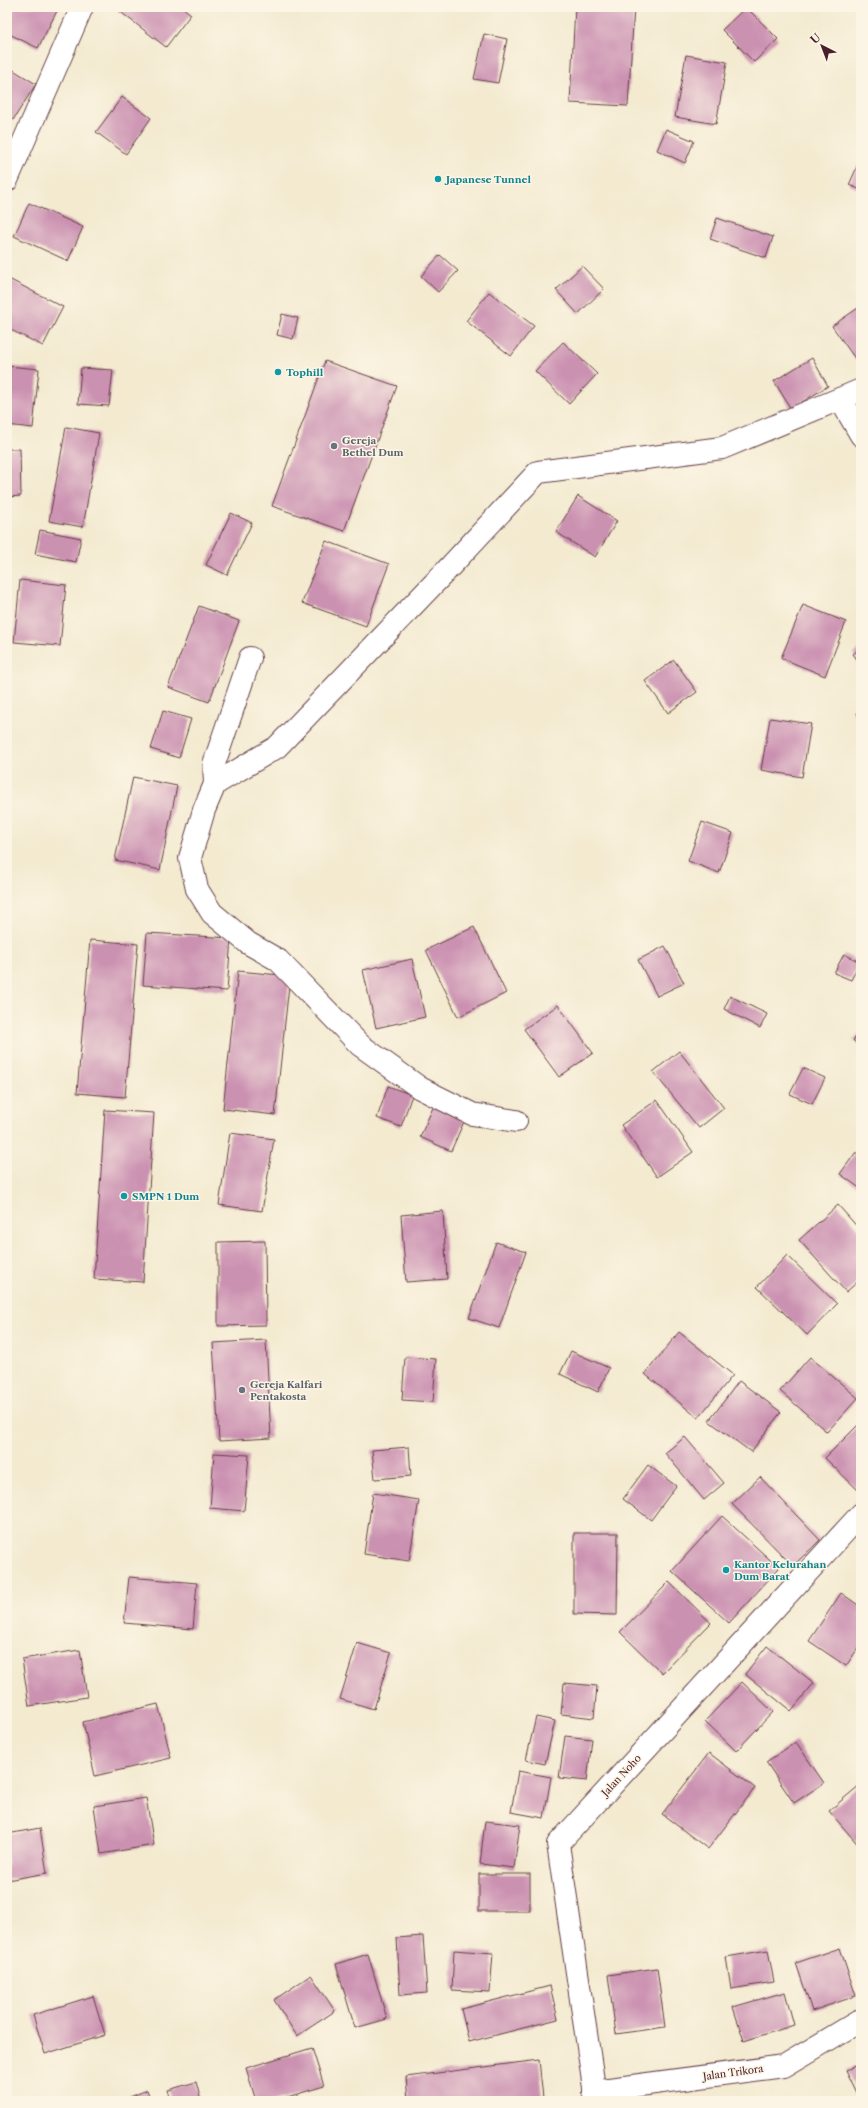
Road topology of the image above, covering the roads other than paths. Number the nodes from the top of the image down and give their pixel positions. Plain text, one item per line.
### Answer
1 (83, 10) edge
2 (7, 180) edge
3 (861, 390) edge
4 (840, 399) junction
5 (861, 435) edge
6 (250, 658) dead end
7 (215, 784) junction
8 (516, 1121) dead end
9 (861, 1514) edge
10 (861, 2020) edge
11 (595, 2096) edge

1 - 2 street
3 - 4 street
4 - 5 street
4 - 7 street
6 - 7 street
7 - 8 street
9 - 11 street, Jalan Noho
10 - 11 street, Jalan Trikora

